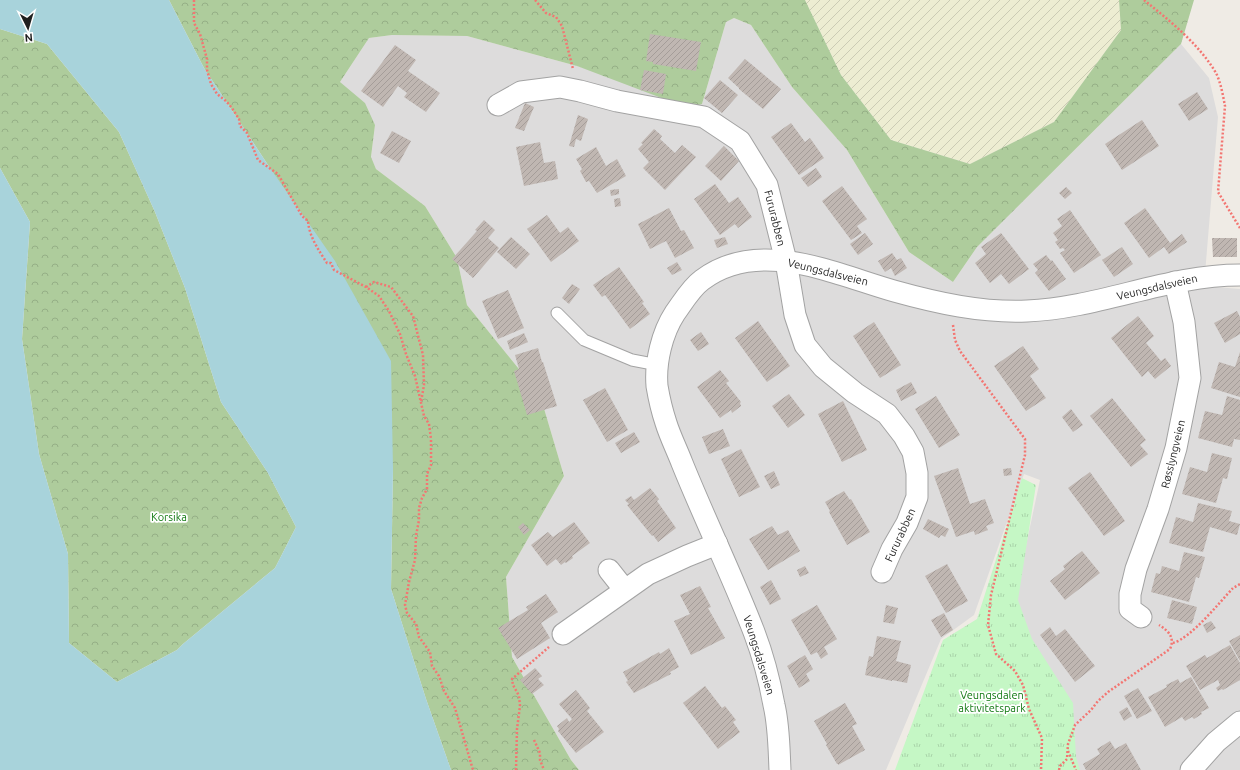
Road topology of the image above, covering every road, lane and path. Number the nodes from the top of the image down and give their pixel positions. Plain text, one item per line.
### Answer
1 (194, 0) edge
2 (535, 0) edge
3 (1144, 0) edge
4 (580, 91) junction
5 (498, 105) dead end
6 (1240, 228) edge
7 (786, 261) junction
8 (1240, 275) edge
9 (1175, 282) junction
10 (366, 287) junction
11 (954, 306) junction
12 (557, 312) dead end
13 (658, 365) junction
14 (421, 404) junction
15 (717, 544) junction
16 (609, 570) dead end
17 (882, 572) dead end
18 (1240, 584) edge
19 (624, 589) junction
20 (1141, 617) joint
21 (563, 634) joint
22 (1173, 643) junction
23 (1240, 722) edge
24 (534, 740) dead end
25 (1068, 749) junction
26 (473, 770) edge
27 (516, 770) edge
28 (544, 770) edge
29 (780, 770) edge
30 (1041, 770) edge
31 (1060, 770) edge
32 (1076, 770) edge
33 (1191, 770) edge

1 - 10 path
2 - 4 path
3 - 6 path
4 - 5 street, Fururabben
4 - 7 street, Fururabben
7 - 11 street, Veungsdalsveien
7 - 13 street, Veungsdalsveien
7 - 17 street, Fururabben
8 - 9 street, Veungsdalsveien
9 - 11 street, Veungsdalsveien
9 - 20 street, Røsslyngveien
10 - 14 path
10 - 14 path
11 - 30 path
12 - 13 lane
13 - 15 street, Veungsdalsveien
14 - 26 path
15 - 19 street
15 - 29 street, Veungsdalsveien
16 - 19 street
18 - 22 path
19 - 21 street
20 - 22 path
21 - 27 path
22 - 25 path
23 - 33 street
24 - 28 path
25 - 31 path
25 - 32 path

